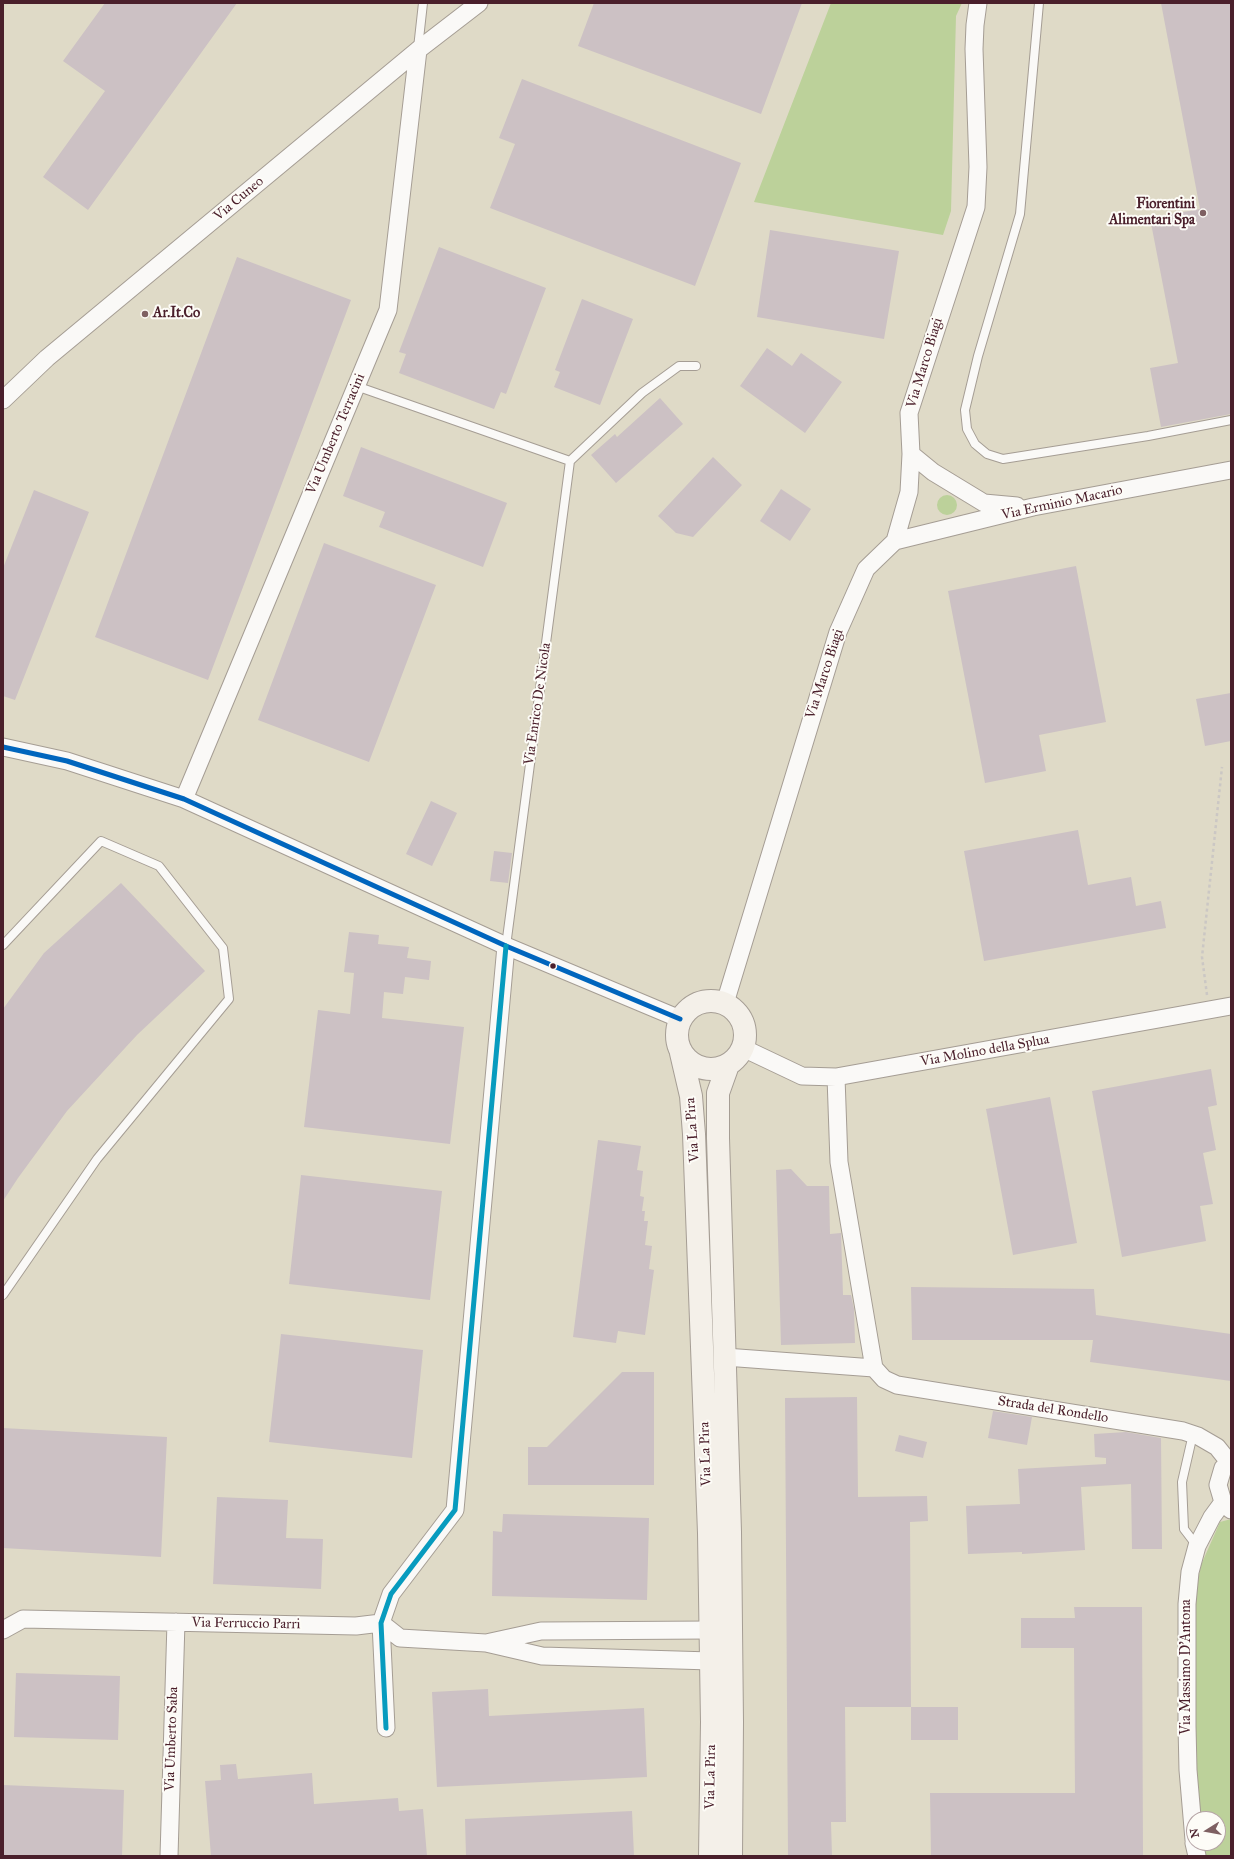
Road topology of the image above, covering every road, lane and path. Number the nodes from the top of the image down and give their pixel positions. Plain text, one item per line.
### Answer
1 (423, 3) edge
2 (479, 3) edge
3 (978, 3) edge
4 (1039, 3) edge
5 (418, 50) junction
6 (696, 366) dead end
7 (356, 386) junction
8 (3, 400) edge
9 (1231, 420) edge
10 (911, 454) junction
11 (570, 461) junction
12 (1231, 470) edge
13 (1033, 507) junction
14 (895, 541) junction
15 (3, 747) edge
16 (1222, 767) dead end
17 (184, 799) junction
18 (3, 945) edge
19 (506, 946) junction
20 (725, 1003) junction
21 (1231, 1006) edge
22 (1208, 1009) junction
23 (680, 1019) junction
24 (743, 1048) junction
25 (681, 1052) junction
26 (728, 1065) junction
27 (836, 1077) junction
28 (3, 1295) edge
29 (725, 1357) junction
30 (874, 1368) junction
31 (1193, 1434) junction
32 (1230, 1461) edge
33 (1227, 1506) edge
34 (1197, 1546) junction
35 (176, 1622) junction
36 (381, 1623) junction
37 (3, 1630) edge
38 (711, 1630) junction
39 (601, 1631) junction
40 (486, 1643) junction
41 (602, 1658) junction
42 (711, 1661) junction
43 (386, 1728) dead end
44 (1192, 1811) edge
45 (169, 1856) edge
46 (710, 1856) edge
47 (731, 1856) edge

1 - 5 lane
2 - 5 street, Via Cuneo
3 - 10 street, Via Marco Biagi
4 - 9 lane
5 - 7 street, Via Umberto Terracini
5 - 8 street, Via Cuneo
6 - 11 lane
7 - 11 lane
7 - 17 street, Via Umberto Terracini
10 - 13 street
10 - 14 street, Via Marco Biagi
11 - 19 lane, Via Enrico De Nicola
12 - 13 street, Via Erminio Macario
13 - 14 street, Via Erminio Macario
14 - 20 street, Via Marco Biagi
15 - 17 street
16 - 22 path
17 - 19 street
18 - 28 lane
19 - 23 street
19 - 36 street
20 - 23 street
20 - 24 street
21 - 22 street, Via Molino della Splua
22 - 27 street, Via Molino della Splua
23 - 25 street
24 - 26 street
24 - 27 street, Via Molino della Splua
25 - 26 street
25 - 38 street, Via La Pira
26 - 29 street, Via La Pira
27 - 30 street
29 - 30 street
29 - 47 street, Via La Pira
30 - 31 street, Strada del Rondello
31 - 32 street, Strada del Rondello
31 - 34 lane
32 - 33 street
33 - 34 street, Via Massimo D'Antona
34 - 44 street, Via Massimo D'Antona
35 - 36 street, Via Ferruccio Parri
35 - 37 street, Via Ferruccio Parri
35 - 45 street, Via Umberto Saba
36 - 40 street
36 - 43 street
38 - 39 street
38 - 42 street, Via La Pira
39 - 40 street
39 - 41 street
40 - 41 street
41 - 42 street
42 - 46 street, Via La Pira

